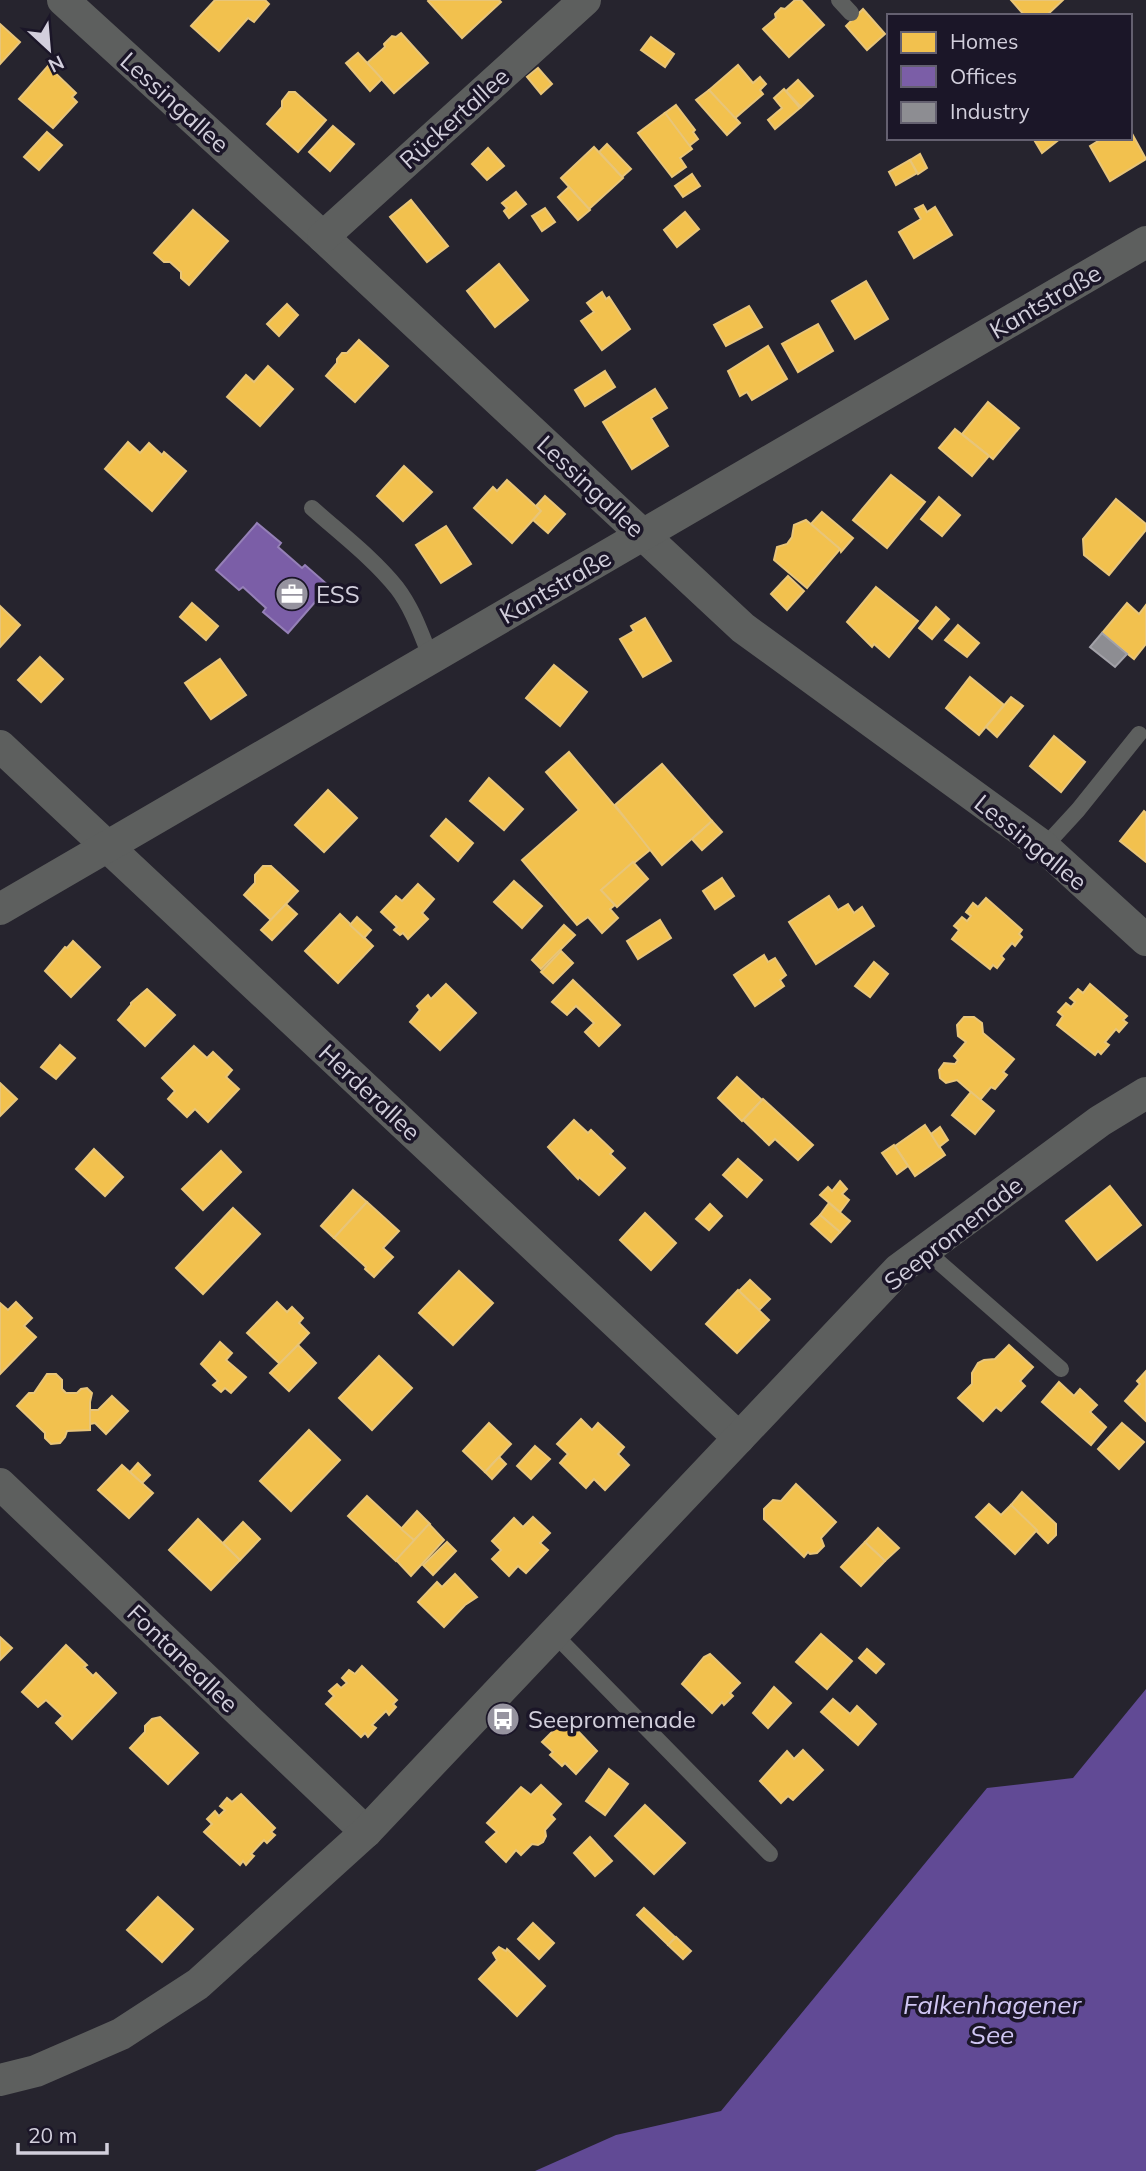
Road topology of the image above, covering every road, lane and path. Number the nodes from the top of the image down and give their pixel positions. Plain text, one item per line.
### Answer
1 (63, 0) edge
2 (585, 0) edge
3 (839, 0) edge
4 (851, 13) dead end
5 (323, 237) junction
6 (1146, 242) edge
7 (312, 508) dead end
8 (644, 535) junction
9 (431, 658) junction
10 (1139, 734) dead end
11 (0, 746) edge
12 (108, 846) junction
13 (1044, 847) junction
14 (0, 909) edge
15 (1146, 940) edge
16 (1146, 1093) edge
17 (925, 1250) junction
18 (1061, 1369) dead end
19 (739, 1438) junction
20 (0, 1484) edge
21 (554, 1634) junction
22 (366, 1832) junction
23 (770, 1854) dead end
24 (0, 2080) edge

1 - 5 street, Lessingallee
2 - 5 street, Rückertallee
3 - 4 lane
5 - 8 street, Lessingallee
6 - 8 street, Kantstraße
7 - 9 lane
8 - 9 street, Kantstraße
8 - 13 street, Lessingallee
9 - 12 street, Kantstraße
10 - 13 lane
11 - 12 street, Herderallee
12 - 14 street, Kantstraße
12 - 19 street, Herderallee
13 - 15 street, Lessingallee
16 - 17 street, Seepromenade
17 - 18 lane
17 - 19 street, Seepromenade
19 - 21 street, Seepromenade
20 - 22 street, Fontaneallee
21 - 22 street, Seepromenade
21 - 23 lane
22 - 24 street, Seepromenade

